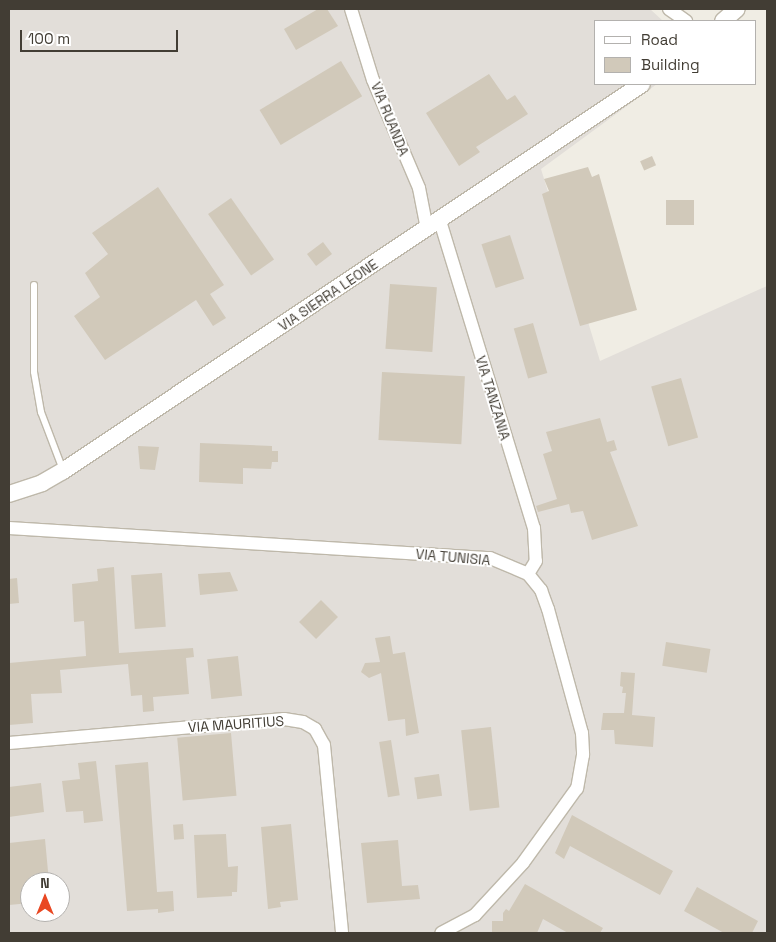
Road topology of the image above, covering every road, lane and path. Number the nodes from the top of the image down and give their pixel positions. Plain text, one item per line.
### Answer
1 (351, 9) edge
2 (669, 9) edge
3 (737, 9) edge
4 (685, 20) edge
5 (724, 20) edge
6 (641, 85) edge
7 (433, 225) junction
8 (34, 285) dead end
9 (63, 471) junction
10 (9, 494) edge
11 (9, 528) edge
12 (528, 574) junction
13 (9, 743) edge
14 (342, 933) edge
15 (441, 933) edge

1 - 7 street, VIA RUANDA
2 - 4 street
3 - 5 street
6 - 7 street, VIA SIERRA LEONE
7 - 9 street, VIA SIERRA LEONE
7 - 12 street, VIA TANZANIA
8 - 9 lane
9 - 10 street, VIA SIERRA LEONE
11 - 12 street, VIA TUNISIA
12 - 15 street
13 - 14 street, VIA MAURITIUS

